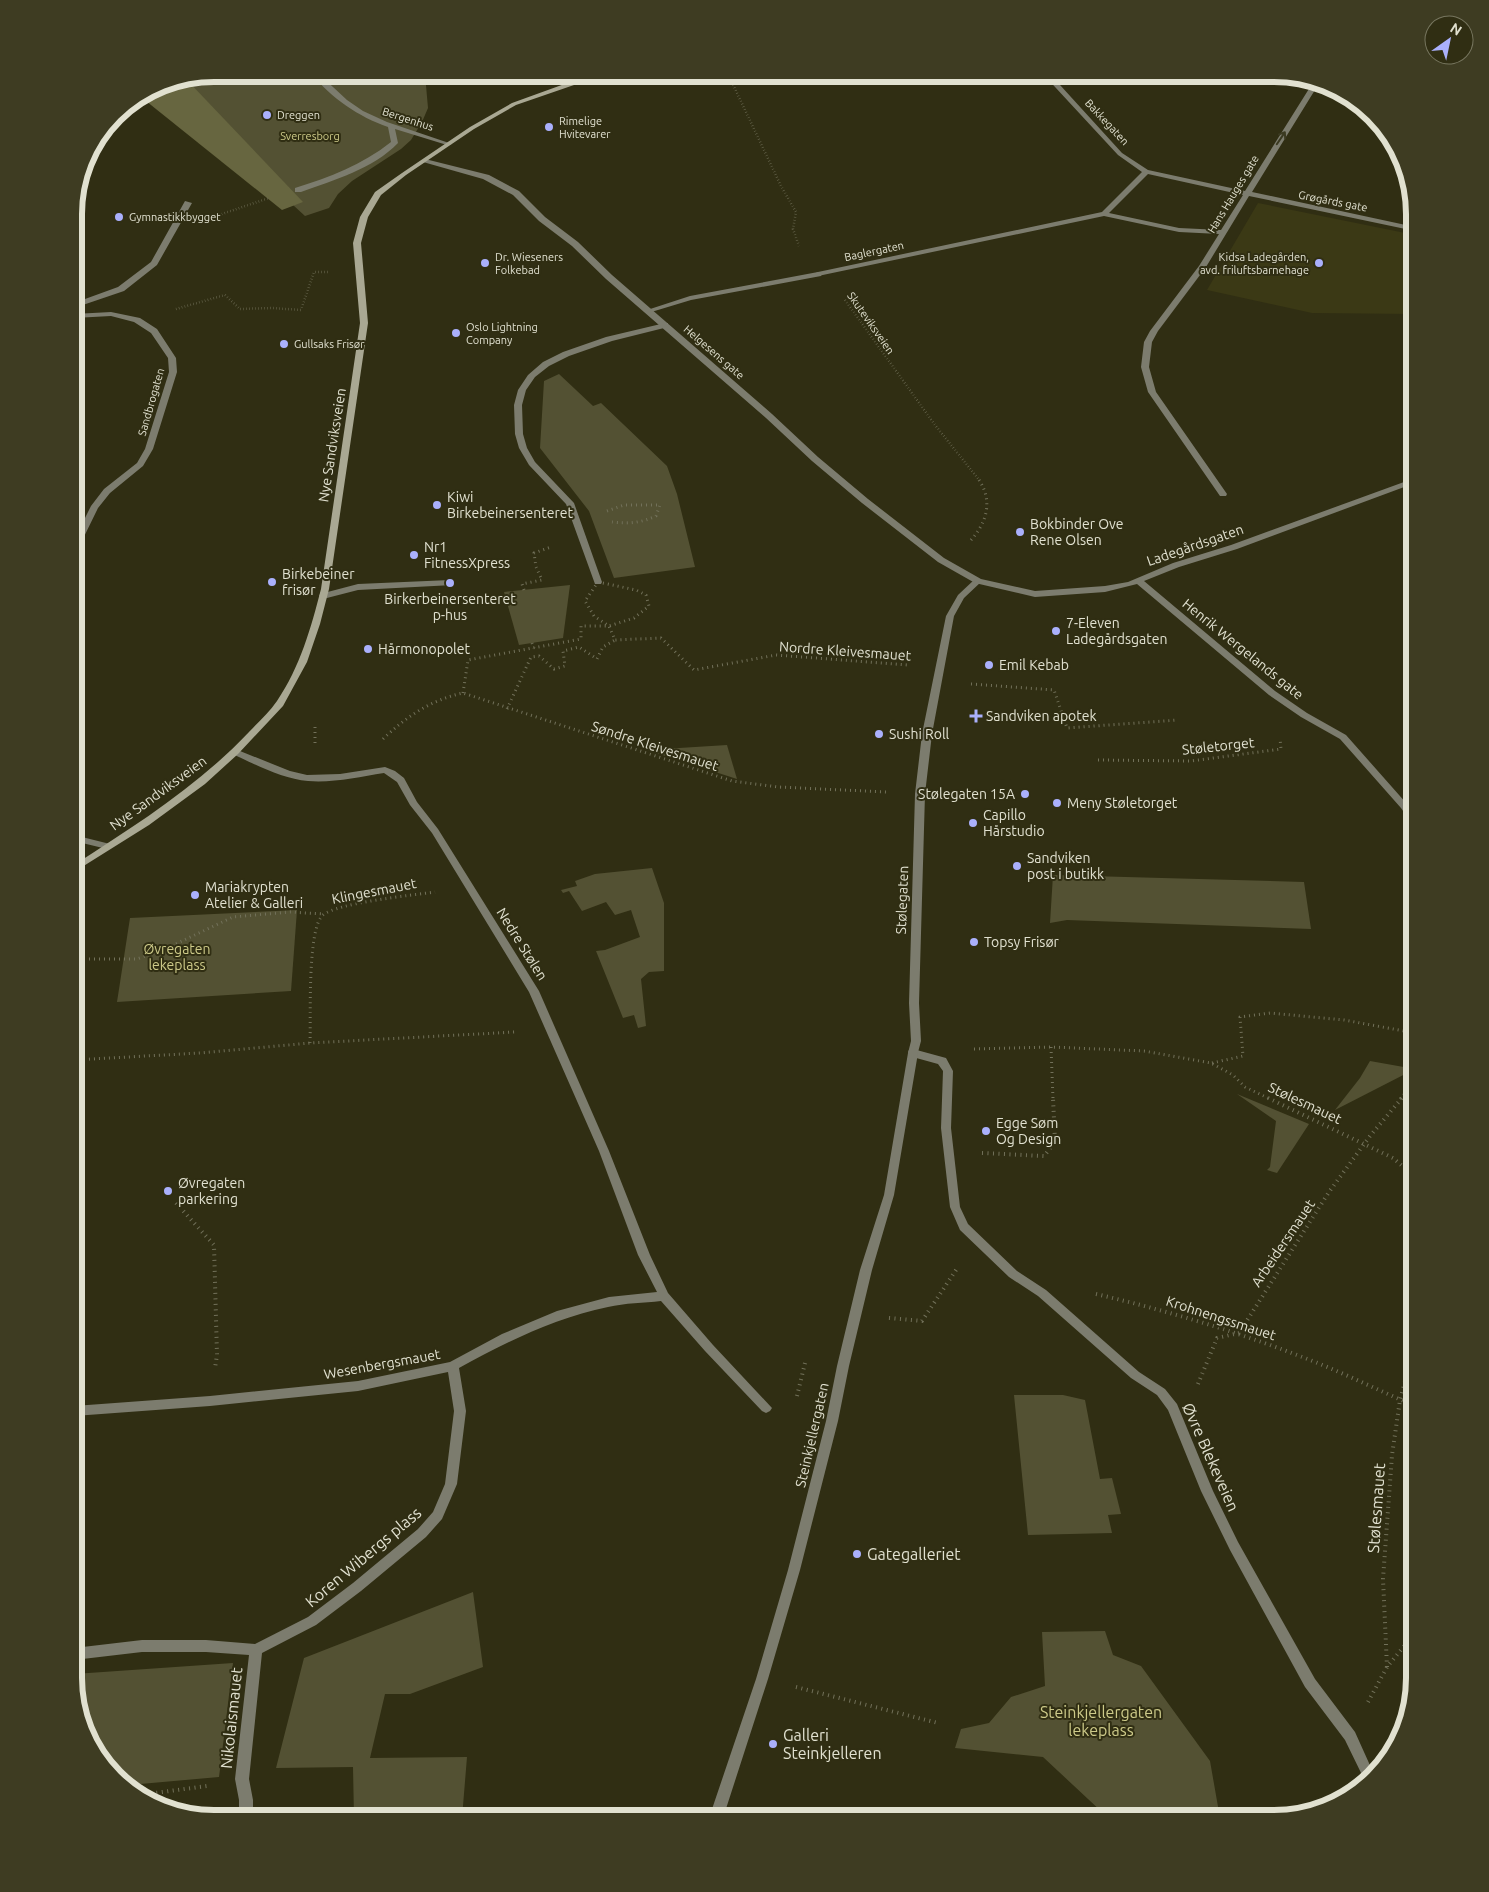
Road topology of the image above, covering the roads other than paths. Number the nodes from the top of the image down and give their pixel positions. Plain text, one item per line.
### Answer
1 (325, 82) edge
2 (575, 82) edge
3 (1054, 83) edge
4 (1312, 88) edge
5 (391, 126) junction
6 (450, 144) junction
7 (425, 160) junction
8 (1146, 172) junction
9 (298, 190) dead end
10 (1247, 195) junction
11 (188, 203) dead end
12 (1104, 214) junction
13 (1406, 227) edge
14 (1223, 232) junction
15 (83, 303) edge
16 (648, 311) junction
17 (83, 316) edge
18 (665, 325) junction
19 (1406, 483) edge
20 (1223, 494) dead end
21 (83, 531) edge
22 (1137, 580) junction
23 (978, 581) junction
24 (598, 582) dead end
25 (450, 583) dead end
26 (323, 596) junction
27 (235, 752) junction
28 (1406, 811) edge
29 (83, 840) edge
30 (106, 846) junction
31 (83, 863) edge
32 (913, 1053) junction
33 (664, 1296) junction
34 (453, 1366) junction
35 (766, 1408) dead end
36 (82, 1410) edge
37 (256, 1650) junction
38 (82, 1653) edge
39 (1366, 1772) edge
40 (246, 1810) edge
41 (719, 1810) edge

1 - 5 street, Bergenhus
2 - 6 main road, Nye Sandviksveien
3 - 8 street, Bakkegaten
10 -> 4 street, Hans Hauges gate
5 - 6 street, Bergenhus
5 - 9 street
6 - 7 main road, Nye Sandviksveien
7 - 16 street, Helgesens gate
7 - 26 main road, Nye Sandviksveien
8 - 10 street, Bakkegaten
8 - 12 street
10 - 13 street, Grøgårds gate
10 - 14 street, Hans Hauges gate
11 - 15 street
12 - 14 street, Baglergaten
12 - 16 street, Baglergaten
14 - 20 street, Hans Hauges gate
16 - 18 street, Helgesens gate
17 - 21 street, Sandbrogaten
18 - 23 street, Helgesens gate
18 - 24 street
19 - 22 street, Ladegårdsgaten
22 - 23 street, Ladegårdsgaten
22 - 28 street, Henrik Wergelands gate
23 - 32 street, Stølegaten
25 - 26 street
26 - 27 main road, Nye Sandviksveien
27 - 30 main road, Nye Sandviksveien
27 - 33 street, Nedre Stølen
29 - 30 street
30 - 31 main road, Nye Sandviksveien
32 - 39 street, Øvre Blekeveien
32 - 41 street, Steinkjellergaten
33 - 34 street, Wesenbergsmauet
33 - 35 street
34 - 36 street, Wesenbergsmauet
34 - 37 street, Koren Wibergs plass
37 - 38 street
37 - 40 street, Nikolaismauet

